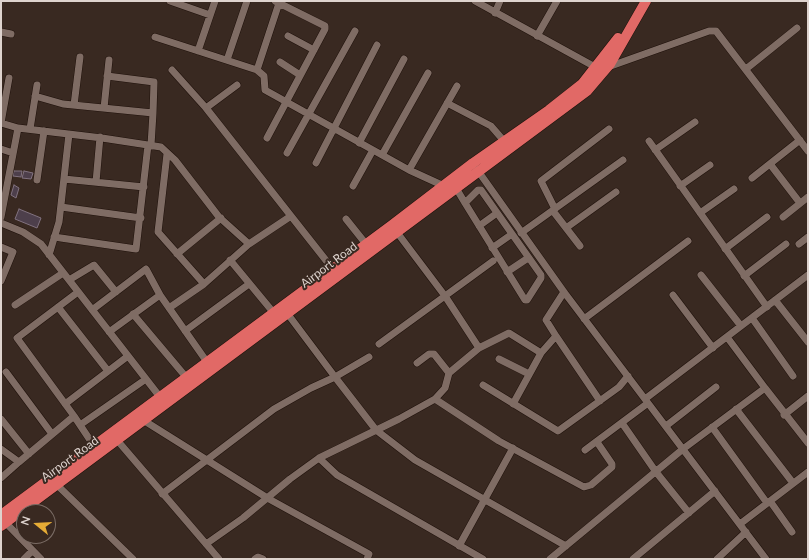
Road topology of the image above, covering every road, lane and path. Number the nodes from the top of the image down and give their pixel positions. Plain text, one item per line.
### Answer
1 (170, 1) edge
2 (215, 1) edge
3 (247, 1) edge
4 (474, 1) edge
5 (500, 1) edge
6 (557, 1) edge
7 (639, 1) edge
8 (646, 1) edge
9 (277, 2) edge
10 (495, 13) junction
11 (210, 15) junction
12 (797, 28) dead end
13 (355, 31) dead end
14 (1, 32) edge
15 (11, 34) dead end
16 (288, 36) dead end
17 (537, 36) junction
18 (155, 37) dead end
19 (377, 45) dead end
20 (314, 50) junction
21 (198, 51) junction
22 (80, 57) dead end
23 (404, 59) dead end
24 (109, 60) dead end
25 (227, 60) junction
26 (280, 62) dead end
27 (607, 67) junction
28 (595, 69) junction
29 (746, 69) junction
30 (172, 70) dead end
31 (257, 70) junction
32 (428, 73) dead end
33 (300, 75) junction
34 (107, 76) junction
35 (9, 78) dead end
36 (37, 85) dead end
37 (237, 85) dead end
38 (457, 86) dead end
39 (35, 96) junction
40 (286, 102) junction
41 (447, 103) junction
42 (74, 105) junction
43 (104, 108) junction
44 (206, 108) junction
45 (153, 113) junction
46 (309, 115) junction
47 (695, 122) dead end
48 (1, 123) edge
49 (18, 128) junction
50 (334, 128) junction
51 (30, 129) junction
52 (610, 129) dead end
53 (44, 131) junction
54 (69, 134) junction
55 (100, 137) junction
56 (268, 138) dead end
57 (800, 140) junction
58 (504, 141) junction
59 (649, 141) dead end
60 (359, 143) junction
61 (150, 145) junction
62 (1, 149) edge
63 (373, 150) junction
64 (654, 150) junction
65 (808, 151) edge
66 (13, 153) junction
67 (287, 153) dead end
68 (167, 154) junction
69 (382, 155) junction
70 (623, 160) dead end
71 (316, 163) dead end
72 (770, 164) junction
73 (710, 165) dead end
74 (476, 167) junction
75 (409, 170) junction
76 (752, 178) dead end
77 (64, 179) junction
78 (37, 180) dead end
79 (96, 182) junction
80 (353, 186) dead end
81 (444, 186) junction
82 (680, 186) junction
83 (144, 187) junction
84 (456, 188) junction
85 (734, 189) dead end
86 (616, 192) dead end
87 (808, 196) edge
88 (465, 203) junction
89 (800, 203) junction
90 (61, 207) junction
91 (554, 210) junction
92 (497, 213) junction
93 (700, 213) junction
94 (291, 216) junction
95 (1, 217) edge
96 (767, 217) dead end
97 (783, 217) dead end
98 (141, 218) junction
99 (221, 218) junction
100 (346, 219) dead end
101 (1, 223) edge
102 (479, 226) junction
103 (566, 228) junction
104 (396, 231) junction
105 (521, 233) junction
106 (512, 234) junction
107 (808, 237) edge
108 (54, 238) junction
109 (688, 241) dead end
110 (249, 244) junction
111 (366, 244) junction
112 (786, 244) dead end
113 (799, 244) dead end
114 (580, 246) dead end
115 (1, 247) edge
116 (492, 248) junction
117 (725, 249) junction
118 (177, 254) junction
119 (49, 255) junction
120 (528, 258) junction
121 (230, 260) junction
122 (493, 261) dead end
123 (332, 268) junction
124 (507, 272) junction
125 (63, 273) junction
126 (701, 275) dead end
127 (808, 275) edge
128 (744, 276) junction
129 (69, 280) junction
130 (1, 281) edge
131 (204, 284) junction
132 (249, 284) junction
133 (78, 292) junction
134 (116, 292) junction
135 (564, 292) junction
136 (160, 295) junction
137 (673, 295) dead end
138 (445, 296) junction
139 (775, 300) junction
140 (15, 305) dead end
141 (58, 307) junction
142 (767, 307) junction
143 (169, 308) junction
144 (92, 310) junction
145 (273, 312) junction
146 (287, 313) junction
147 (133, 314) junction
148 (752, 318) junction
149 (584, 319) junction
150 (741, 326) junction
151 (185, 331) junction
152 (109, 332) junction
153 (556, 336) junction
154 (727, 337) junction
155 (808, 342) edge
156 (379, 344) dead end
157 (479, 348) junction
158 (713, 348) junction
159 (541, 353) junction
160 (128, 356) junction
161 (369, 357) dead end
162 (499, 359) dead end
163 (207, 362) junction
164 (417, 363) dead end
165 (108, 371) junction
166 (6, 372) dead end
167 (449, 373) junction
168 (529, 374) junction
169 (628, 376) junction
170 (793, 376) dead end
171 (186, 377) junction
172 (335, 377) junction
173 (146, 379) junction
174 (483, 385) dead end
175 (716, 387) dead end
176 (765, 388) junction
177 (808, 396) edge
178 (160, 397) junction
179 (435, 399) junction
180 (600, 401) junction
181 (647, 401) junction
182 (65, 404) junction
183 (513, 404) junction
184 (736, 409) junction
185 (784, 415) junction
186 (74, 416) junction
187 (1, 419) edge
188 (143, 420) junction
189 (622, 423) junction
190 (80, 425) junction
191 (666, 426) junction
192 (712, 427) junction
193 (376, 430) junction
194 (52, 434) junction
195 (806, 439) edge
196 (117, 440) junction
197 (597, 442) junction
198 (94, 446) junction
199 (513, 448) junction
200 (1, 449) edge
201 (683, 449) junction
202 (585, 450) dead end
203 (29, 454) junction
204 (319, 458) junction
205 (207, 460) junction
206 (19, 462) junction
207 (656, 472) junction
208 (808, 472) edge
209 (1, 478) edge
210 (53, 482) junction
211 (793, 483) junction
212 (715, 491) junction
213 (162, 494) junction
214 (267, 498) junction
215 (485, 499) junction
216 (769, 502) junction
217 (689, 513) junction
218 (2, 520) edge
219 (740, 524) junction
220 (746, 532) junction
221 (792, 532) dead end
222 (206, 544) junction
223 (459, 546) junction
224 (566, 546) junction
225 (32, 551) junction
226 (368, 558) edge
227 (24, 559) edge
228 (41, 559) edge
229 (132, 559) edge
230 (219, 559) edge
231 (255, 559) edge
232 (262, 559) edge
233 (483, 559) edge
234 (550, 559) edge
235 (633, 559) edge
236 (717, 559) edge
237 (766, 559) edge

1 - 11 street
2 - 11 street
3 - 25 street
4 - 10 street
5 - 10 street
6 - 17 street
7 - 28 highway, Airport Road
8 - 27 highway, Airport Road
9 - 20 street
9 - 31 street
10 - 17 street
11 - 21 street
12 - 29 street
13 - 46 street
14 - 15 street
16 - 20 street
17 - 28 street
18 - 21 street
19 - 50 street
20 - 33 street
21 - 25 street
22 - 42 street
23 - 60 street
24 - 34 street
25 - 31 street
26 - 33 street
27 - 28 street
27 - 29 street
27 - 74 highway, Airport Road
28 - 58 highway, Airport Road
29 - 57 street
30 - 44 street
31 - 40 street
32 - 69 street
33 - 40 street
34 - 43 street
34 - 45 street
35 - 48 street
36 - 39 street
37 - 44 street
38 - 41 street
39 - 42 street
39 - 51 street
40 - 46 street
40 - 56 street
41 - 58 street
41 - 75 street
42 - 43 street
43 - 45 street
44 - 94 street
45 - 61 street
46 - 50 street
46 - 67 street
47 - 64 street
48 - 49 street
49 - 51 street
49 - 66 street
50 - 60 street
50 - 71 street
51 - 53 street
52 - 91 street
53 - 54 street
53 - 78 street
54 - 55 street
54 - 77 street
55 - 61 street
55 - 79 street
57 - 65 street
57 - 72 street
58 - 74 highway, Airport Road
59 - 64 street
60 - 63 street
61 - 68 street
61 - 83 street
62 - 66 street
63 - 69 street
63 - 80 street
64 - 82 street
66 - 95 street
68 - 99 street
68 - 118 street
69 - 75 street
70 - 91 street
72 - 76 street
72 - 89 street
73 - 82 street
74 - 81 highway, Airport Road
74 - 84 highway, Airport Road
74 - 105 street
75 - 81 street
77 - 79 street
77 - 90 street
79 - 83 street
81 - 111 highway, Airport Road
82 - 93 street
83 - 98 street
84 - 88 street
84 - 104 highway, Airport Road
85 - 93 street
86 - 103 street
87 - 89 street
88 - 92 street
88 - 102 street
89 - 97 street
90 - 98 street
90 - 108 street
91 - 103 street
91 - 105 street
92 - 102 street
92 - 106 street
93 - 117 street
94 - 110 street
94 - 123 street
96 - 117 street
98 - 108 street
99 - 110 street
99 - 118 street
100 - 111 street
101 - 119 street
102 - 116 street
103 - 114 street
104 - 138 street
104 - 146 highway, Airport Road
105 - 135 street
106 - 116 street
106 - 120 street
107 - 113 street
108 - 119 street
109 - 149 street
110 - 121 street
111 - 123 highway, Airport Road
112 - 128 street
115 - 130 street
116 - 124 street
117 - 128 street
118 - 131 street
119 - 125 street
120 - 124 street
120 - 124 street
121 - 131 street
121 - 132 street
122 - 138 street
123 - 145 highway, Airport Road
125 - 129 street
125 - 140 street
126 - 150 street
127 - 139 street
128 - 142 street
129 - 133 street
129 - 134 street
131 - 143 street
132 - 145 street
132 - 151 street
133 - 141 street
133 - 144 street
134 - 136 street
134 - 144 street
135 - 149 street
135 - 153 street
136 - 143 street
136 - 147 street
137 - 158 street
138 - 156 street
138 - 157 street
139 - 142 street
139 - 155 street
141 - 165 street
141 - 182 street
142 - 148 street
143 - 151 street
144 - 152 street
145 - 163 highway, Airport Road
146 - 172 street
146 - 188 highway, Airport Road
147 - 152 street
147 - 171 street
148 - 150 street
148 - 170 street
149 - 169 street
150 - 154 street
151 - 163 street
152 - 160 street
153 - 159 street
153 - 180 street
154 - 158 street
154 - 176 street
157 - 159 street
157 - 167 street
158 - 181 street
159 - 168 street
160 - 165 street
160 - 173 street
161 - 172 street
162 - 168 street
163 - 171 highway, Airport Road
164 - 167 street
165 - 182 street
166 - 194 street
167 - 179 street
168 - 183 street
169 - 180 street
169 - 181 street
171 - 178 highway, Airport Road
172 - 193 street
172 - 205 street
173 - 178 street
173 - 190 street
174 - 183 street
175 - 191 street
176 - 184 street
176 - 185 street
177 - 185 street
178 - 198 highway, Airport Road
179 - 193 street
179 - 199 street
180 - 183 street
181 - 189 street
181 - 191 street
182 - 186 street
184 - 192 street
184 - 211 street
185 - 195 street
186 - 190 street
186 - 194 street
187 - 203 street
188 - 196 highway, Airport Road
188 - 205 street
189 - 197 street
189 - 207 street
190 - 198 street
191 - 201 street
192 - 201 street
192 - 216 street
193 - 204 street
193 - 215 street
194 - 203 street
196 - 210 highway, Airport Road
196 - 213 street
197 - 199 street
197 - 202 street
198 - 210 highway, Airport Road
199 - 215 street
200 - 206 street
201 - 207 street
201 - 212 street
203 - 206 street
204 - 214 street
204 - 223 street
205 - 213 street
205 - 214 street
206 - 209 street
207 - 217 street
207 - 224 street
208 - 211 street
210 - 218 highway, Airport Road
210 - 229 street
211 - 216 street
212 - 217 street
212 - 219 street
213 - 222 street
214 - 222 street
214 - 226 street
215 - 223 street
215 - 224 street
216 - 219 street
216 - 221 street
217 - 235 street
218 - 225 street
219 - 220 street
220 - 236 street
220 - 237 street
222 - 230 street
223 - 233 street
224 - 234 street
225 - 227 street
225 - 228 street
231 - 232 street

